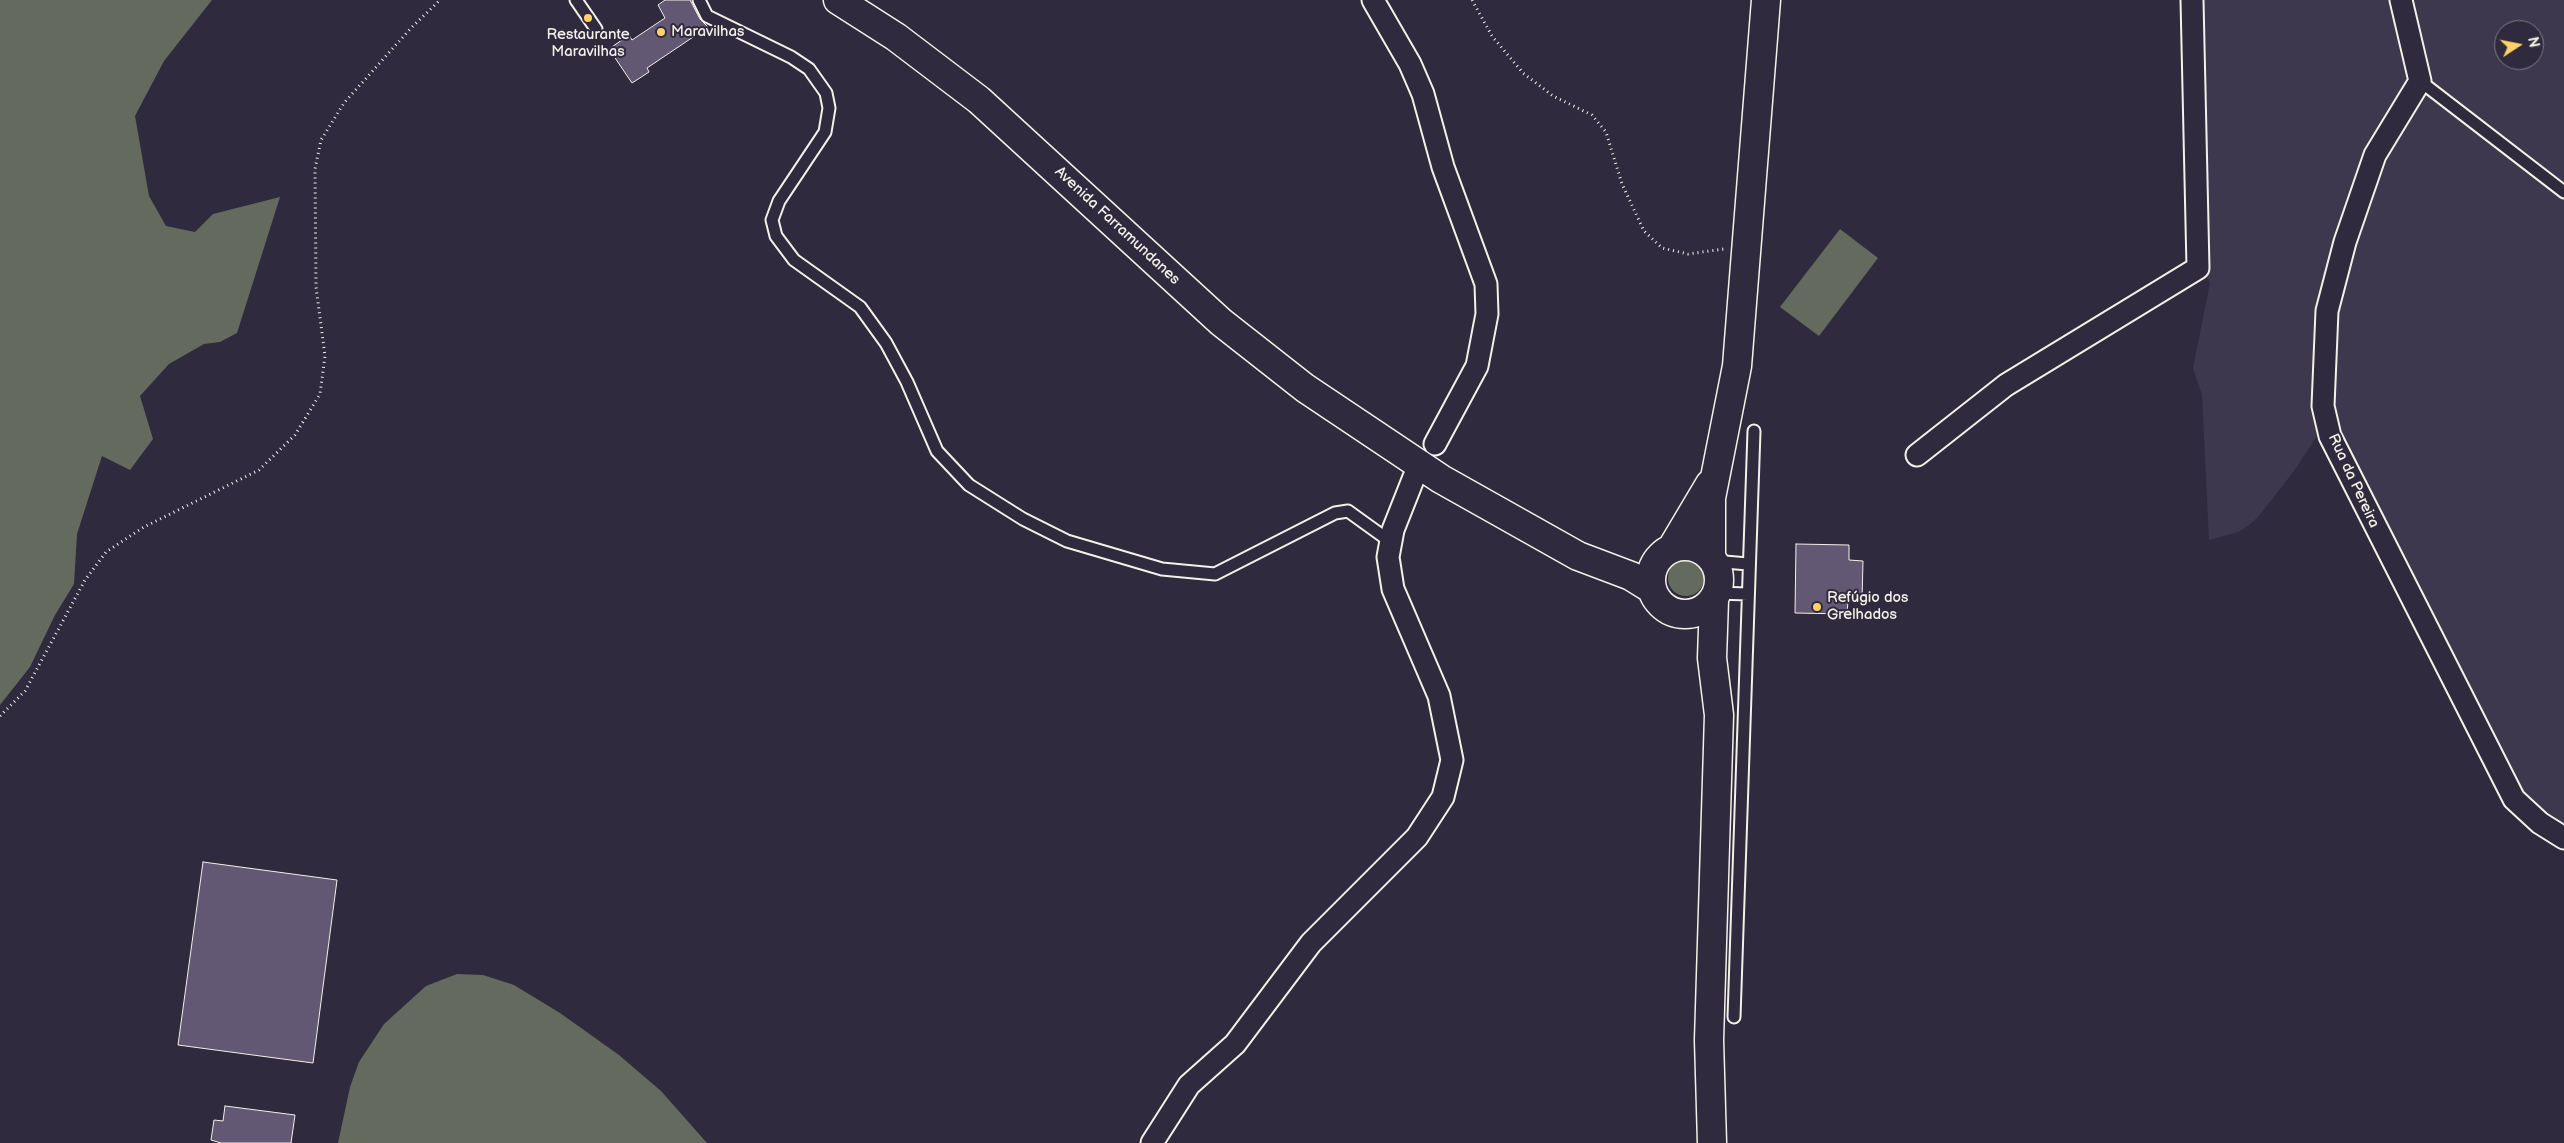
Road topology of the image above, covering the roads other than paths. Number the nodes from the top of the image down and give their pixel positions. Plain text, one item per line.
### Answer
1 (576, 0) edge
2 (699, 0) edge
3 (838, 0) edge
4 (1373, 0) edge
5 (1766, 0) edge
6 (2192, 0) edge
7 (2401, 0) edge
8 (596, 29) dead end
9 (2420, 81) junction
10 (2564, 192) edge
11 (1754, 431) dead end
12 (1435, 444) dead end
13 (1917, 455) dead end
14 (1718, 464) junction
15 (1414, 477) dead end
16 (1391, 542) junction
17 (1666, 552) junction
18 (1712, 559) junction
19 (1599, 562) junction
20 (1748, 564) junction
21 (1652, 589) junction
22 (1748, 594) junction
23 (1715, 597) junction
24 (1672, 612) junction
25 (1714, 672) junction
26 (2564, 838) edge
27 (1734, 1017) dead end
28 (1152, 1143) edge
29 (1712, 1143) edge

1 - 8 lane
2 - 16 lane
3 - 19 main road, Avenida Farramundanes
4 - 12 street
5 - 14 main road
6 - 13 street
7 - 9 street
9 - 10 lane
9 - 26 street, Rua da Pereira
11 - 20 lane
14 - 17 main road
14 - 18 main road
15 - 16 street
16 - 28 street
17 - 18 main road
17 - 19 main road
17 - 21 main road
18 - 20 lane
18 - 23 main road
19 - 21 main road, Avenida Farramundanes
20 - 22 lane
21 - 24 main road
22 - 23 lane
22 - 27 lane
23 - 24 main road
23 - 25 main road
24 - 25 main road
25 - 29 main road

